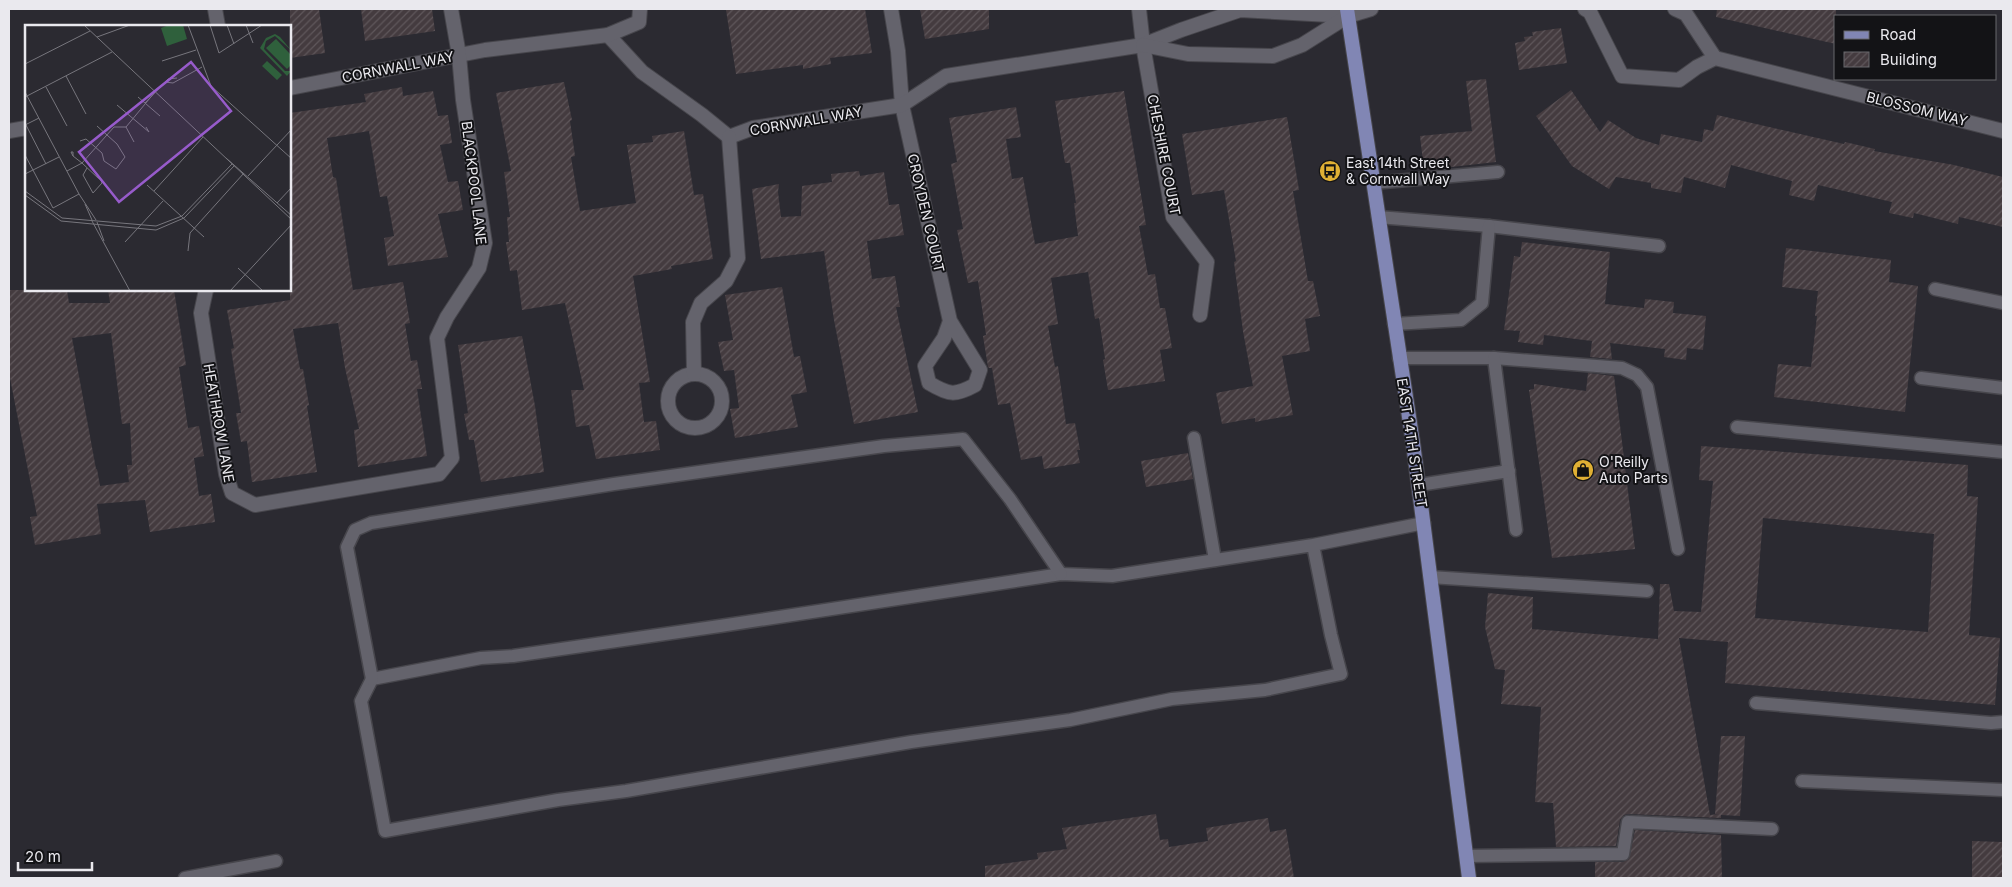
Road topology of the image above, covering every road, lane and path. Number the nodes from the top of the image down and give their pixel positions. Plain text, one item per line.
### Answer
1 (215, 9) edge
2 (451, 9) edge
3 (640, 9) edge
4 (891, 9) edge
5 (1139, 9) edge
6 (1371, 9) edge
7 (1585, 9) edge
8 (1675, 9) edge
9 (1347, 12) edge
10 (218, 25) edge
11 (608, 35) junction
12 (1143, 45) junction
13 (459, 55) junction
14 (1715, 58) junction
15 (291, 88) edge
16 (902, 105) junction
17 (25, 128) edge
18 (9, 131) edge
19 (2003, 131) edge
20 (729, 137) junction
21 (1498, 172) dead end
22 (1372, 183) junction
23 (1378, 217) junction
24 (1489, 226) junction
25 (1659, 246) dead end
26 (1934, 289) dead end
27 (206, 291) edge
28 (2003, 303) edge
29 (1200, 315) dead end
30 (950, 322) junction
31 (1394, 324) junction
32 (1399, 358) junction
33 (1494, 358) junction
34 (694, 374) dead end
35 (1921, 378) dead end
36 (2003, 388) edge
37 (1737, 427) dead end
38 (1194, 438) dead end
39 (2003, 452) edge
40 (1509, 471) junction
41 (440, 474) joint
42 (1419, 484) junction
43 (1424, 523) junction
44 (1516, 530) dead end
45 (1313, 545) junction
46 (1678, 549) dead end
47 (1215, 560) junction
48 (1061, 574) junction
49 (1430, 577) junction
50 (1648, 591) dead end
51 (372, 678) junction
52 (1756, 703) dead end
53 (2003, 722) edge
54 (1802, 781) dead end
55 (2003, 790) edge
56 (1772, 829) dead end
57 (1466, 856) junction
58 (276, 861) dead end
59 (185, 878) edge
60 (1469, 878) edge

1 - 10 street
2 - 13 street, BLACKPOOL LANE
3 - 11 street, CORNWALL WAY
4 - 16 street, CROYDEN COURT
5 - 12 street, CHESHIRE COURT
6 - 9 street
7 - 14 street
8 - 14 street
9 - 12 street, CORNWALL WAY
9 - 12 street, CORNWALL WAY
9 - 22 main road, EAST 14TH STREET
11 - 13 street, CORNWALL WAY
11 - 20 street
12 - 16 street, CORNWALL WAY
12 - 29 street, CHESHIRE COURT
13 - 15 street, CORNWALL WAY
13 - 41 street, BLACKPOOL LANE
14 - 19 street, BLOSSOM WAY
16 - 20 street, CORNWALL WAY
16 - 30 street, CROYDEN COURT
17 - 18 street
20 - 34 street
21 - 22 lane
22 - 23 main road, EAST 14TH STREET
23 - 24 lane
23 - 31 main road, EAST 14TH STREET
24 - 25 lane
24 - 31 lane
26 - 28 lane
27 - 41 street, HEATHROW LANE
30 - 30 street, CROYDEN COURT
31 - 32 main road, EAST 14TH STREET
32 - 33 lane
32 - 42 main road, EAST 14TH STREET
33 - 40 lane
33 - 46 lane
35 - 36 lane
37 - 39 lane
38 - 47 lane
40 - 42 lane
40 - 44 lane
42 - 43 main road, EAST 14TH STREET
43 - 45 lane
43 - 49 main road, EAST 14TH STREET
45 - 47 lane
45 - 51 lane
47 - 48 lane
48 - 51 lane
48 - 51 lane
49 - 50 lane
49 - 57 main road, EAST 14TH STREET
52 - 53 lane
54 - 55 lane
56 - 57 lane
57 - 60 main road, EAST 14TH STREET
58 - 59 lane

